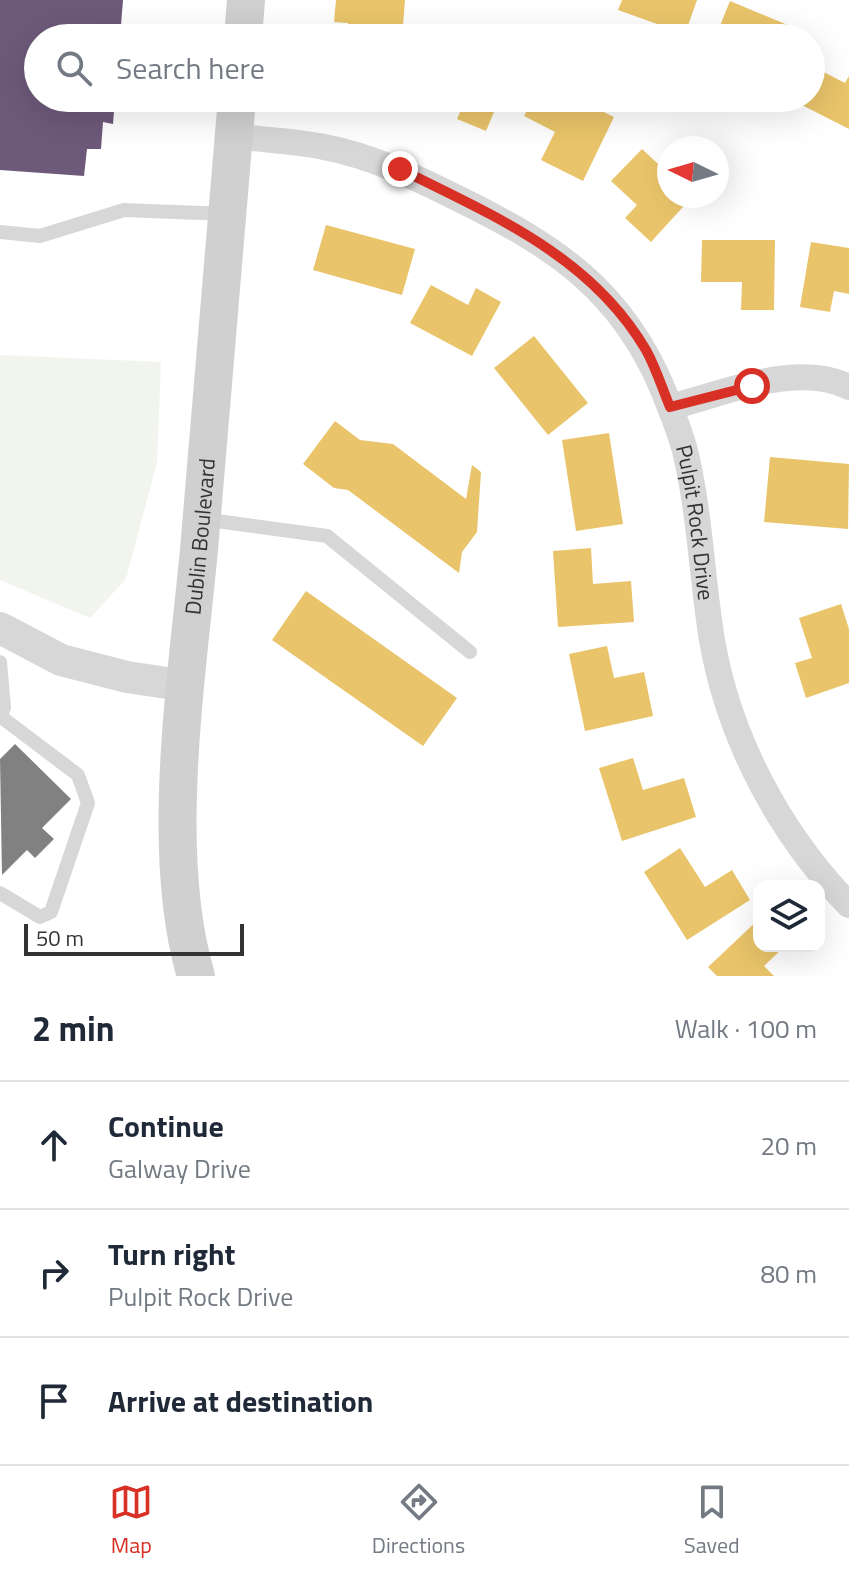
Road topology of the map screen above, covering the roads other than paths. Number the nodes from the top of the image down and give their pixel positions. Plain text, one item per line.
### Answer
1 (246, 0) edge
2 (244, 24) edge
3 (236, 112) edge
4 (234, 136) junction
5 (227, 214) junction
6 (0, 232) edge
7 (849, 387) edge
8 (670, 407) junction
9 (202, 519) junction
10 (0, 628) edge
11 (470, 652) dead end
12 (0, 662) edge
13 (187, 686) junction
14 (0, 716) edge
15 (0, 893) edge
16 (849, 905) edge
17 (196, 976) edge

1 - 2 main road
3 - 4 main road, Dublin Boulevard
4 - 5 main road, Dublin Boulevard
4 - 8 street, Pulpit Rock Drive
5 - 6 lane
5 - 9 main road, Dublin Boulevard
7 - 8 street
8 - 16 street, Pulpit Rock Drive
9 - 11 lane
9 - 13 main road, Dublin Boulevard
10 - 13 street
12 - 14 lane
13 - 17 main road, Dublin Boulevard
14 - 15 lane

